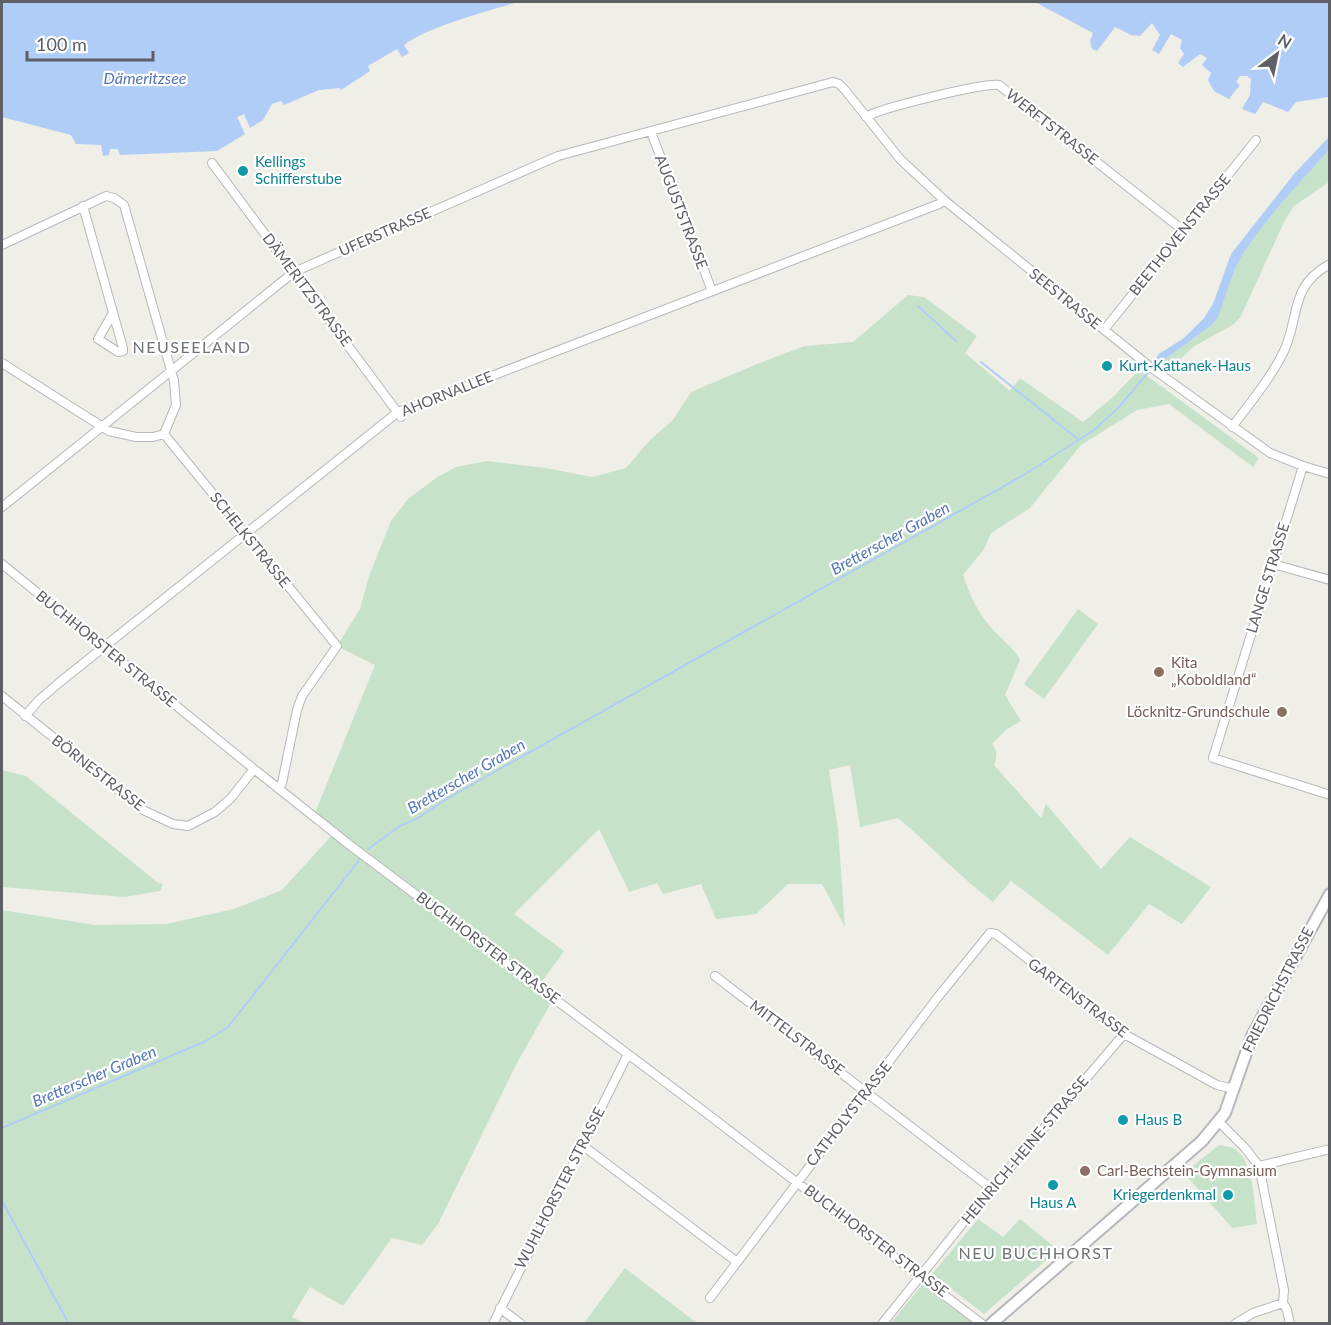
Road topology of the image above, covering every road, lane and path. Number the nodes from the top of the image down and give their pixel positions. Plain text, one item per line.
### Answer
1 (833, 82) joint
2 (866, 117) junction
3 (651, 132) junction
4 (1256, 140) dead end
5 (212, 163) dead end
6 (944, 200) junction
7 (83, 206) junction
8 (1184, 231) junction
9 (2, 245) edge
10 (1329, 264) edge
11 (294, 272) junction
12 (712, 291) junction
13 (113, 313) junction
14 (1104, 330) junction
15 (2, 363) edge
16 (171, 371) junction
17 (400, 415) junction
18 (101, 427) junction
19 (1232, 427) junction
20 (164, 434) junction
21 (1302, 466) junction
22 (1329, 474) edge
23 (2, 507) edge
24 (246, 535) junction
25 (2, 564) edge
26 (1273, 564) junction
27 (1329, 580) edge
28 (105, 648) junction
29 (2, 696) edge
30 (25, 716) junction
31 (254, 770) junction
32 (279, 789) junction
33 (1329, 795) edge
34 (1329, 894) edge
35 (990, 933) joint
36 (715, 976) dead end
37 (1124, 1034) junction
38 (628, 1054) junction
39 (1234, 1089) junction
40 (867, 1092) junction
41 (1219, 1122) junction
42 (582, 1146) junction
43 (1329, 1149) edge
44 (1259, 1166) junction
45 (797, 1182) junction
46 (992, 1189) junction
47 (737, 1262) junction
48 (922, 1276) junction
49 (710, 1298) dead end
50 (1283, 1303) junction
51 (500, 1308) junction
52 (493, 1323) edge
53 (521, 1323) edge
54 (882, 1323) edge
55 (982, 1323) edge
56 (991, 1323) edge
57 (1235, 1323) edge
58 (1290, 1323) edge

1 - 2 street, SEESTRASSE
1 - 3 street, UFERSTRASSE
2 - 6 street, SEESTRASSE
2 - 8 street, WERFTSTRASSE
3 - 11 street, UFERSTRASSE
3 - 12 street, AUGUSTSTRASSE
4 - 8 street, BEETHOVENSTRASSE
5 - 11 street, DÄMERITZSTRASSE
6 - 12 street, AHORNALLEE
6 - 14 street, SEESTRASSE
7 - 9 street
7 - 13 street
7 - 16 street
8 - 14 street, BEETHOVENSTRASSE
10 - 19 street
11 - 16 street, UFERSTRASSE
11 - 17 street, DÄMERITZSTRASSE
12 - 17 street, AHORNALLEE
13 - 13 street
14 - 19 street, SEESTRASSE
15 - 18 street
16 - 18 street, UFERSTRASSE
16 - 20 street
17 - 24 street, AHORNALLEE
18 - 20 street
18 - 23 street, UFERSTRASSE
19 - 21 street, SEESTRASSE
20 - 24 street, SCHELKSTRASSE
21 - 22 street, SEESTRASSE
21 - 26 street, LANGE STRASSE
24 - 28 street, AHORNALLEE
24 - 32 street, SCHELKSTRASSE
25 - 28 street, BUCHHORSTER STRASSE
26 - 27 street
26 - 33 street, LANGE STRASSE
28 - 30 street, AHORNALLEE
28 - 31 street, BUCHHORSTER STRASSE
29 - 30 street, BÖRNESTRASSE
30 - 31 street, BÖRNESTRASSE
31 - 32 street, BUCHHORSTER STRASSE
32 - 38 street, BUCHHORSTER STRASSE
34 - 39 main road, FRIEDRICHSTRASSE
35 - 37 street, GARTENSTRASSE
35 - 40 street, CATHOLYSTRASSE
36 - 40 street, MITTELSTRASSE
37 - 39 street, GARTENSTRASSE
37 - 46 street, HEINRICH-HEINE-STRASSE
38 - 42 street, WUHLHORSTER STRASSE
38 - 45 street, BUCHHORSTER STRASSE
39 - 41 main road, FRIEDRICHSTRASSE
40 - 45 street, CATHOLYSTRASSE
40 - 46 street, MITTELSTRASSE
41 - 44 street
41 - 56 main road, FRIEDRICHSTRASSE
42 - 47 street
42 - 51 street, WUHLHORSTER STRASSE
43 - 44 street
44 - 50 street
45 - 47 street, CATHOLYSTRASSE
45 - 48 street, BUCHHORSTER STRASSE
46 - 48 street, HEINRICH-HEINE-STRASSE
47 - 49 street, CATHOLYSTRASSE
48 - 54 street, HEINRICH-HEINE-STRASSE
48 - 55 street, BUCHHORSTER STRASSE
50 - 57 street
50 - 58 street
51 - 52 street, WUHLHORSTER STRASSE
51 - 53 street

